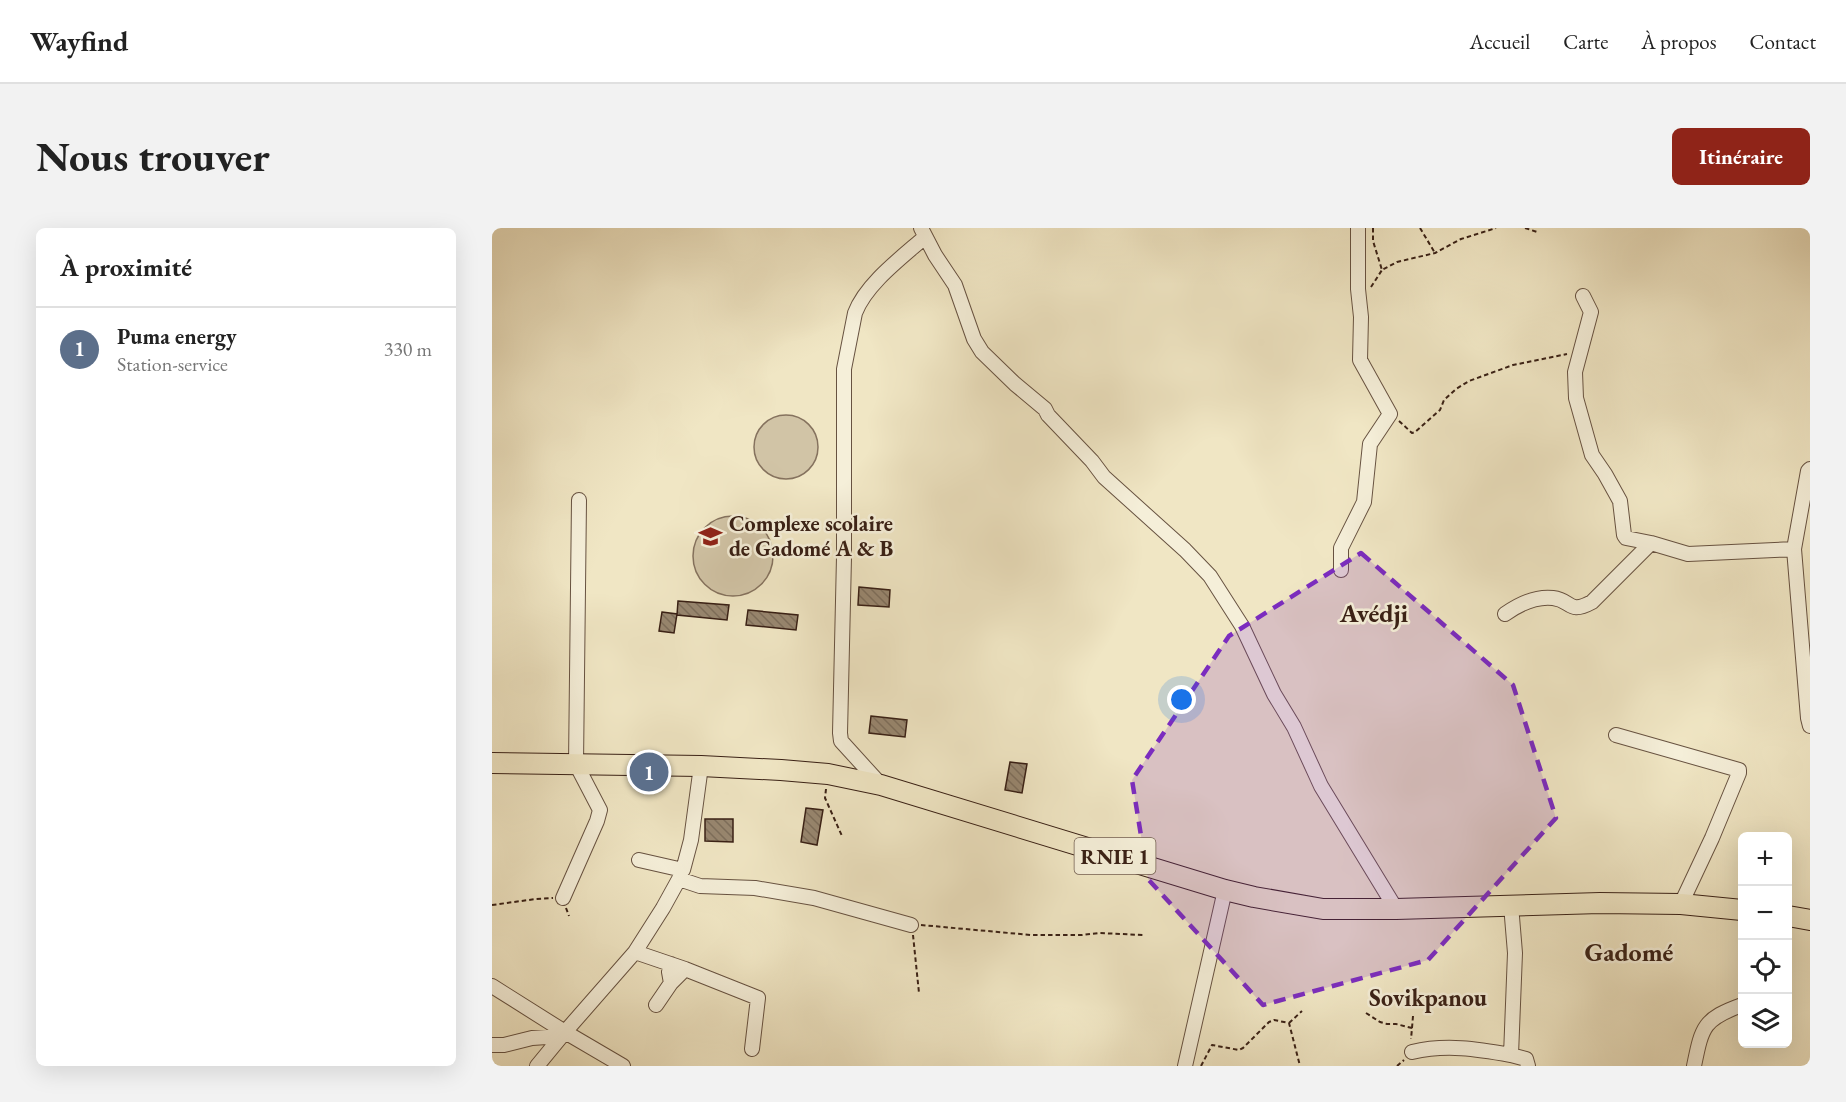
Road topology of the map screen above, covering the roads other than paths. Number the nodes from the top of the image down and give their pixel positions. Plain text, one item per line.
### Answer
1 (1358, 228) edge
2 (923, 233) edge
3 (1583, 296) dead end
4 (1810, 470) edge
5 (579, 500) dead end
6 (1651, 543) junction
7 (1794, 549) junction
8 (1341, 570) dead end
9 (1505, 614) dead end
10 (1810, 726) edge
11 (1616, 735) dead end
12 (492, 763) edge
13 (576, 764) junction
14 (701, 766) junction
15 (881, 785) junction
16 (639, 860) dead end
17 (681, 875) junction
18 (1225, 890) junction
19 (563, 898) road end
20 (1681, 904) junction
21 (1511, 905) junction
22 (1396, 909) junction
23 (1738, 910) edge
24 (1792, 917) edge
25 (1810, 920) edge
26 (911, 925) road end
27 (635, 952) junction
28 (671, 964) junction
29 (685, 969) junction
30 (671, 983) junction
31 (492, 986) edge
32 (656, 1005) dead end
33 (1738, 1007) edge
34 (564, 1034) junction
35 (492, 1045) edge
36 (752, 1049) dead end
37 (1412, 1052) road end
38 (1510, 1054) junction
39 (537, 1066) edge
40 (623, 1066) edge
41 (1185, 1066) edge
42 (1528, 1066) edge
43 (1694, 1066) edge

1 - 8 street
2 - 15 street
2 - 22 street
3 - 6 street
4 - 7 street
5 - 13 street
6 - 7 street
6 - 9 street
7 - 10 street
11 - 20 street
12 - 13 highway, RNIE 1
13 - 14 highway, RNIE 1
13 - 19 street
14 - 15 highway, RNIE 1
14 - 17 street
15 - 18 highway, RNIE 1
16 - 17 street
17 - 26 street
17 - 27 street
18 - 22 highway, RNIE 1
18 - 41 street
20 - 21 highway, RNIE 1
20 - 23 highway, RNIE 1
21 - 22 highway, RNIE 1
21 - 38 street
24 - 25 highway
27 - 28 street
27 - 34 street
28 - 29 street
28 - 30 street
29 - 30 street
29 - 36 street
30 - 32 street
31 - 34 street
33 - 43 street
34 - 35 street
34 - 39 street
34 - 40 street
37 - 38 street
38 - 42 street

